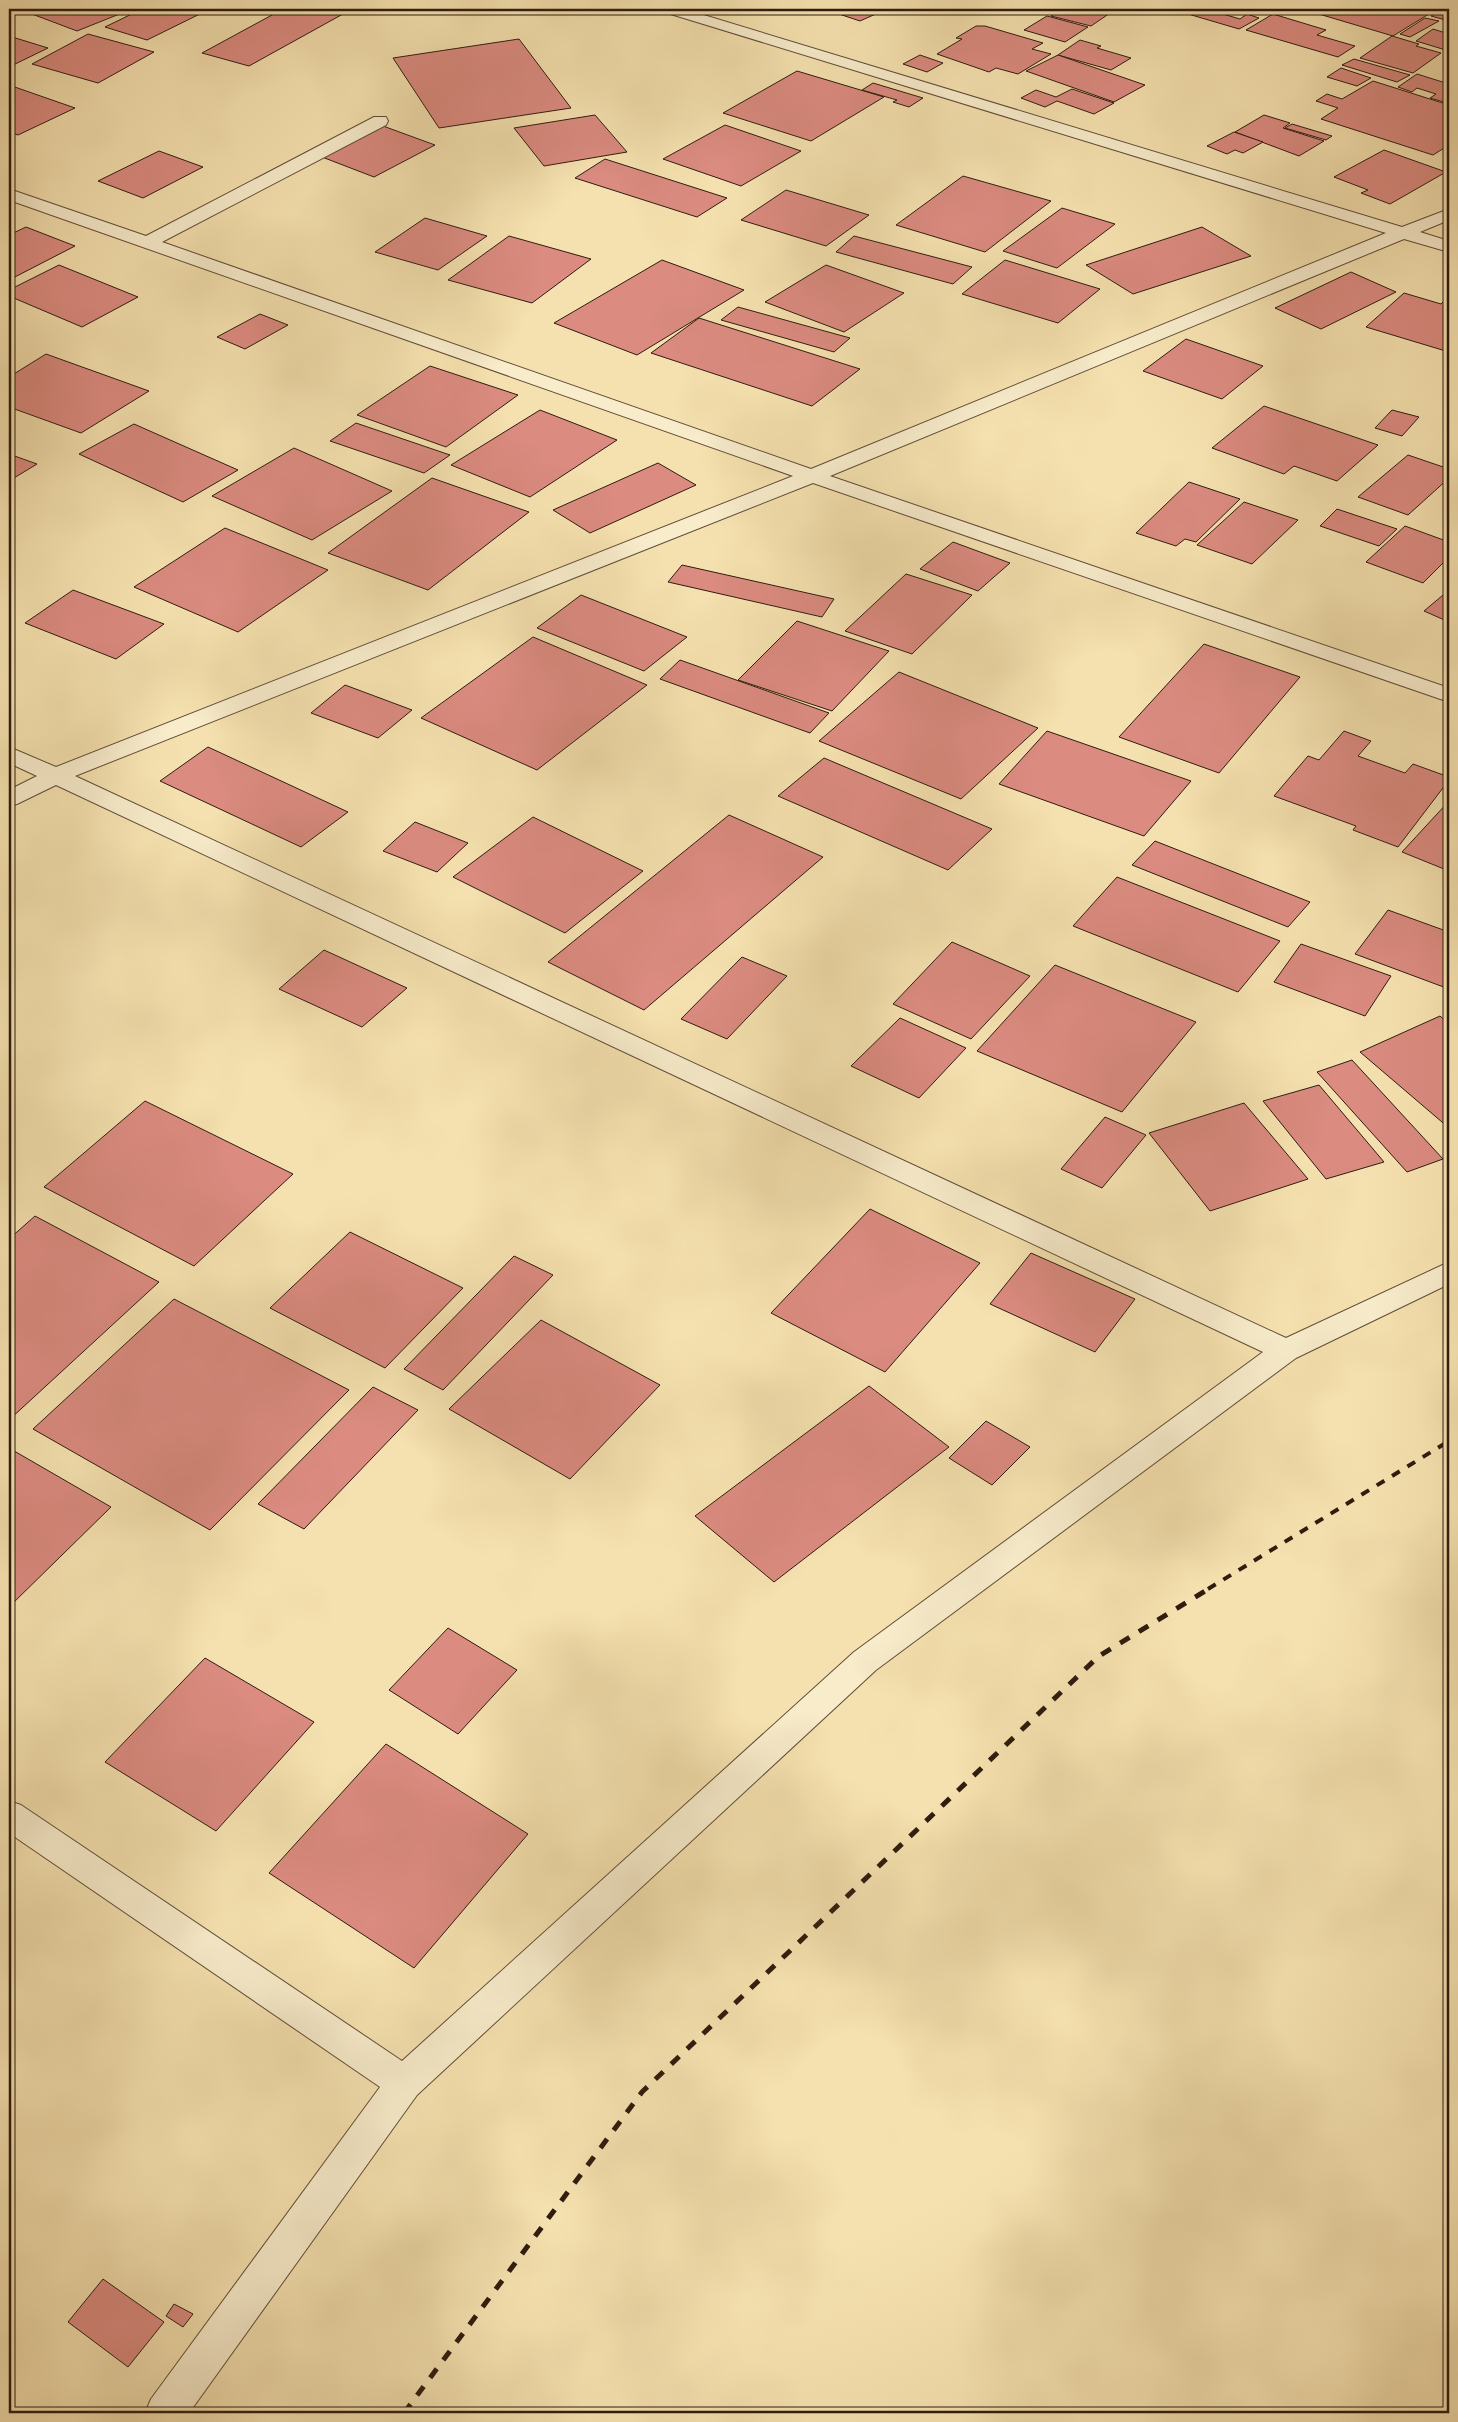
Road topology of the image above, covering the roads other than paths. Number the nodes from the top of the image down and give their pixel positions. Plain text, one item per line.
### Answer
1 (669, 9) edge
2 (380, 121) dead end
3 (9, 194) edge
4 (1449, 214) edge
5 (1400, 234) junction
6 (146, 243) junction
7 (1449, 248) edge
8 (812, 476) junction
9 (1449, 695) edge
10 (9, 754) edge
11 (57, 776) junction
12 (9, 799) edge
13 (1449, 1272) edge
14 (1286, 1350) junction
15 (9, 1815) edge
16 (404, 2083) junction
17 (165, 2413) edge

1 - 5 street
2 - 6 street
3 - 6 street
4 - 5 street
5 - 7 street
5 - 8 street
6 - 8 street
8 - 9 street
8 - 11 street
10 - 11 street
11 - 12 street
11 - 14 street
13 - 14 street
14 - 16 street
15 - 16 street
16 - 17 street

